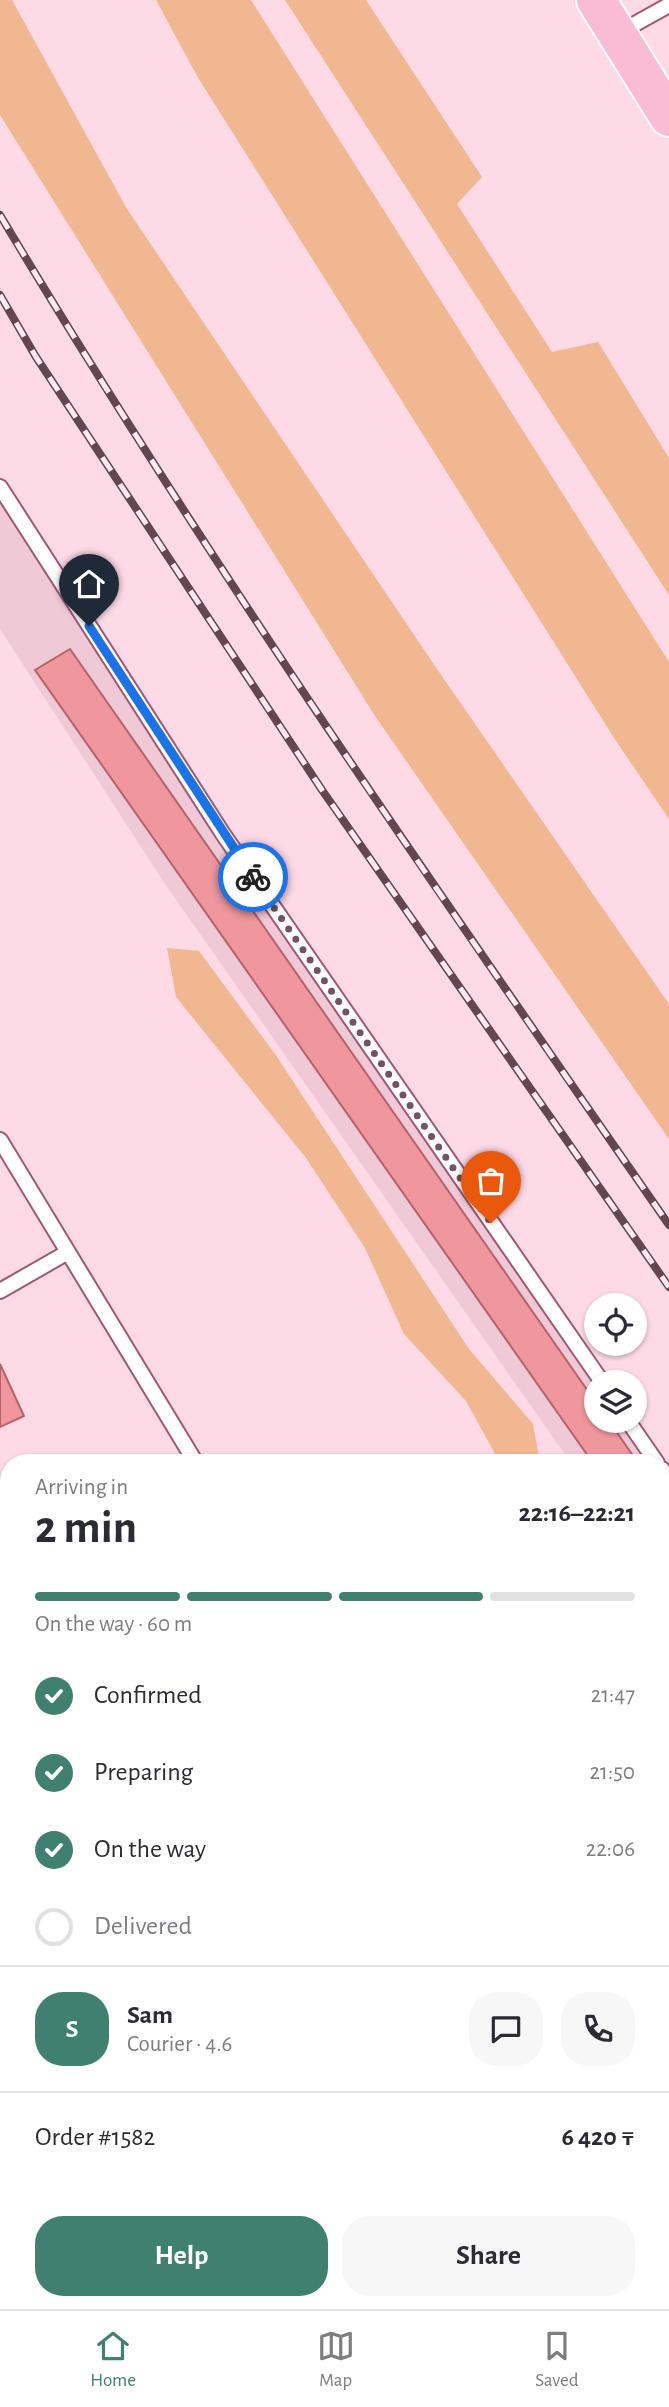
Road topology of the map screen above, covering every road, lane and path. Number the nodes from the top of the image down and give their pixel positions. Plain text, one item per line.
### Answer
1 (596, 0) edge
2 (669, 5) edge
3 (616, 34) junction
4 (669, 117) edge
5 (0, 487) edge
6 (0, 1140) edge
7 (68, 1252) junction
8 (0, 1291) edge
9 (594, 1370) edge
10 (636, 1433) edge
11 (191, 1454) edge
12 (651, 1454) edge

1 - 3 highway
2 - 3 lane
3 - 4 highway
5 - 9 lane
6 - 7 lane
7 - 8 lane
7 - 11 lane
10 - 12 lane

